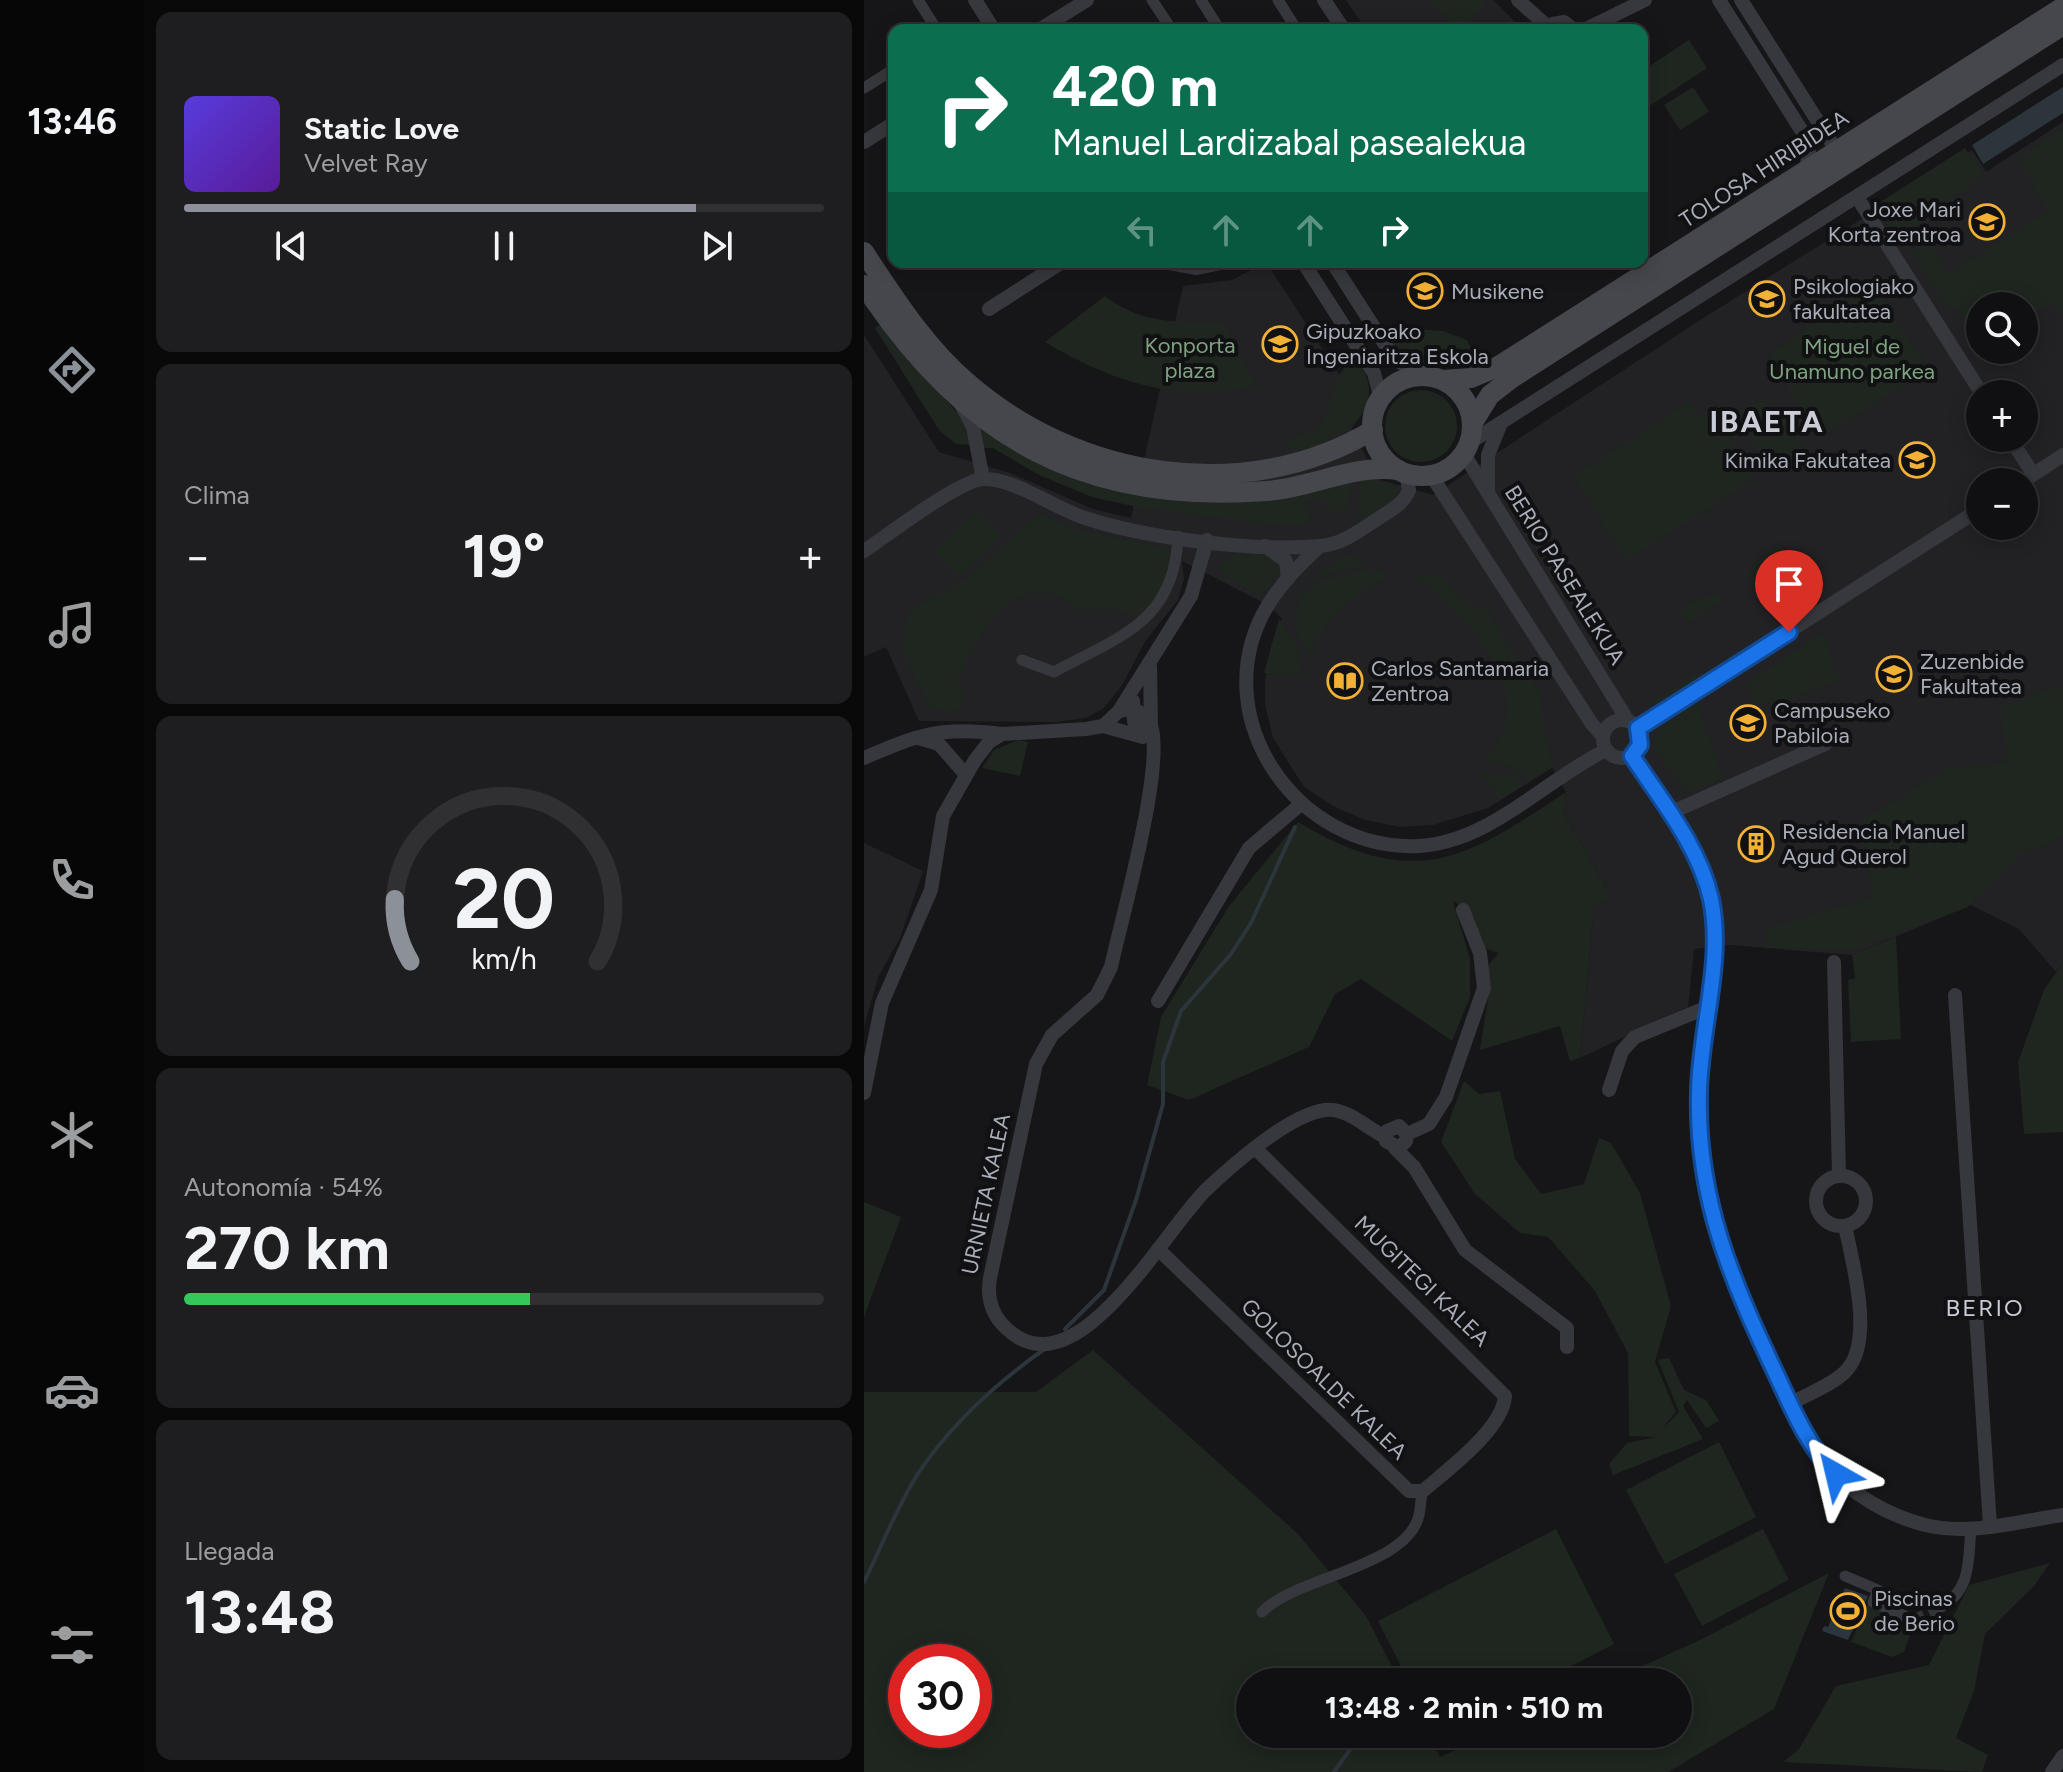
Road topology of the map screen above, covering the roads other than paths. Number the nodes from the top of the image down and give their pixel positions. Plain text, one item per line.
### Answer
1 (918, 0) edge
2 (975, 0) edge
3 (1087, 0) edge
4 (1152, 0) edge
5 (1201, 0) edge
6 (1278, 0) edge
7 (1324, 0) edge
8 (1518, 0) edge
9 (1645, 0) edge
10 (1719, 0) edge
11 (1741, 0) edge
12 (2063, 7) edge
13 (933, 24) edge
14 (990, 24) edge
15 (1049, 24) edge
16 (1168, 24) edge
17 (1216, 24) edge
18 (1293, 24) edge
19 (1340, 24) edge
20 (1543, 24) edge
21 (1596, 24) edge
22 (2063, 25) edge
23 (2063, 65) edge
24 (888, 73) edge
25 (864, 88) edge
26 (888, 127) edge
27 (864, 142) edge
28 (1836, 150) junction
29 (1806, 170) junction
30 (1857, 197) junction
31 (864, 252) edge
32 (1053, 268) edge
33 (1307, 268) edge
34 (1336, 268) edge
35 (864, 285) edge
36 (989, 309) dead end
37 (1420, 376) junction
38 (1443, 380) junction
39 (1973, 380) edge
40 (1381, 399) junction
41 (959, 400) junction
42 (1501, 423) junction
43 (1373, 430) junction
44 (1468, 441) junction
45 (2063, 455) edge
46 (2038, 471) edge
47 (1402, 472) junction
48 (1431, 475) junction
49 (983, 479) junction
50 (1489, 498) junction
51 (1966, 518) edge
52 (1178, 536) junction
53 (1207, 540) junction
54 (1265, 546) junction
55 (1320, 546) junction
56 (864, 551) edge
57 (1288, 579) junction
58 (1022, 660) dead end
59 (1150, 665) junction
60 (1125, 710) junction
61 (1633, 724) junction
62 (1103, 726) junction
63 (1146, 729) junction
64 (1002, 734) junction
65 (1602, 735) junction
66 (913, 737) junction
67 (1825, 744) dead end
68 (1606, 750) junction
69 (1632, 756) junction
70 (864, 758) edge
71 (966, 775) junction
72 (1301, 804) junction
73 (1670, 813) junction
74 (1463, 910) dead end
75 (1834, 962) dead end
76 (1955, 995) dead end
77 (1158, 1001) dead end
78 (1708, 1007) junction
79 (1609, 1090) dead end
80 (864, 1093) edge
81 (1390, 1142) junction
82 (1255, 1148) junction
83 (1839, 1176) junction
84 (1845, 1226) junction
85 (1158, 1249) junction
86 (1567, 1347) dead end
87 (1790, 1404) junction
88 (1423, 1491) junction
89 (2063, 1515) edge
90 (1990, 1526) junction
91 (1971, 1528) junction
92 (1845, 1576) dead end
93 (1941, 1607) tunnel mouth
94 (1262, 1612) dead end
95 (1914, 1620) dead end
96 (2063, 1756) edge
97 (2052, 1772) edge

1 - 13 street
2 - 14 street
3 - 15 street
4 - 16 street
5 - 17 street
6 - 18 street
7 - 19 street
8 - 20 street
9 - 21 street
10 - 29 street
11 - 28 street
12 - 28 main road, TOLOSA HIRIBIDEA
22 - 44 main road, TOLOSA HIRIBIDEA
23 - 30 street
24 - 25 street
26 - 27 street
28 - 29 main road, TOLOSA HIRIBIDEA
29 - 38 main road, TOLOSA HIRIBIDEA
30 - 39 street
30 - 42 street
31 - 43 main road
32 - 36 street
33 - 40 street
34 - 37 street
35 - 41 main road
37 - 38 main road
37 - 40 main road
38 - 44 main road
40 - 43 main road
41 - 47 main road
41 - 49 street
42 - 44 street
42 - 50 street
43 - 47 main road
44 - 48 main road
44 - 50 street, BERIO PASEALEKUA
45 - 46 street
47 - 48 main road
47 - 55 street
48 - 65 street
49 - 52 street
49 - 56 street
50 - 61 street, BERIO PASEALEKUA
51 - 61 street
52 - 53 street
52 - 58 street
53 - 54 street
53 - 59 street
54 - 55 street
54 - 57 street
55 - 57 street
57 - 72 street
59 - 60 street
59 - 63 street
60 - 62 street
60 - 63 street
61 - 65 street
61 - 69 street
62 - 63 street
62 - 64 street
63 - 85 street, URNIETA KALEA
64 - 66 street
64 - 71 street
65 - 68 street
66 - 70 street
66 - 71 street
67 - 73 street
68 - 69 street
68 - 72 street
69 - 73 street
71 - 80 street
72 - 77 street
73 - 78 street
74 - 81 street
75 - 83 street
76 - 90 street
78 - 79 street
78 - 87 street
81 - 82 street, URNIETA KALEA
81 - 86 street
82 - 85 street, URNIETA KALEA
82 - 88 street, MUGITEGI KALEA
83 - 84 street
83 - 84 street
84 - 87 street
85 - 88 street, GOLOSOALDE KALEA
87 - 91 street
88 - 94 street
89 - 90 street
90 - 91 street
91 - 93 street
92 - 95 street
96 - 97 street

